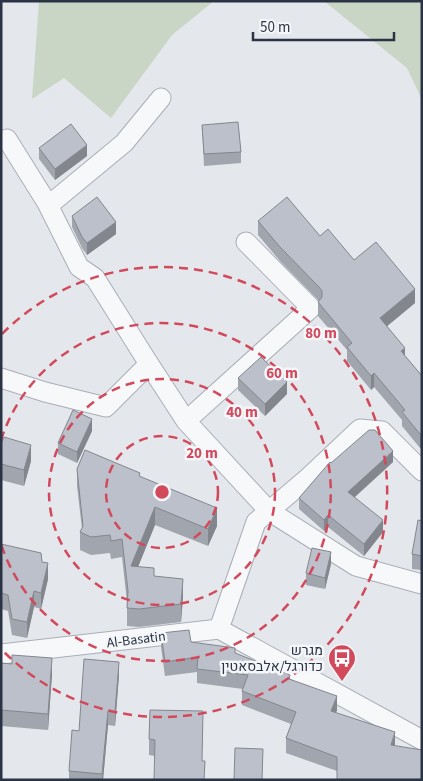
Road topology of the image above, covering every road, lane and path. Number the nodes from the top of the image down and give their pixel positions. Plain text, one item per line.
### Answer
1 (161, 98) dead end
2 (7, 139) dead end
3 (49, 206) junction
4 (246, 242) dead end
5 (149, 364) junction
6 (1, 378) edge
7 (186, 421) junction
8 (422, 471) edge
9 (269, 511) junction
10 (422, 584) edge
11 (219, 629) junction
12 (1, 654) edge
13 (422, 740) edge

1 - 3 street
2 - 3 street
3 - 5 street
4 - 7 street
5 - 6 street
5 - 7 street
7 - 9 street
8 - 9 street
9 - 10 street
9 - 11 street
11 - 12 street, Al-Basatin
11 - 13 street

